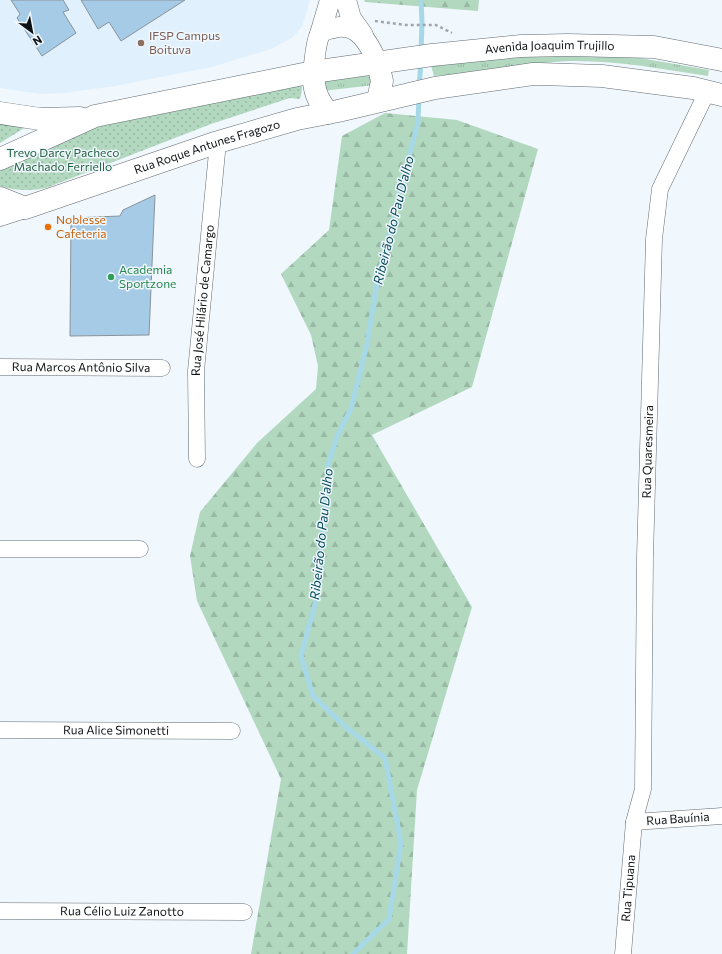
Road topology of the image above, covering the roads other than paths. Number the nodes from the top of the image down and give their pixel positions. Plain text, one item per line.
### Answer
1 (330, 0) edge
2 (346, 0) edge
3 (320, 34) junction
4 (363, 35) junction
5 (722, 60) edge
6 (385, 62) junction
7 (313, 72) junction
8 (715, 93) edge
9 (386, 98) junction
10 (0, 113) edge
11 (328, 113) junction
12 (95, 116) junction
13 (218, 142) junction
14 (0, 159) edge
15 (0, 198) edge
16 (25, 208) junction
17 (0, 216) edge
18 (0, 367) edge
19 (162, 368) dead end
20 (197, 459) dead end
21 (140, 549) dead end
22 (0, 550) edge
23 (0, 730) edge
24 (232, 731) dead end
25 (722, 816) edge
26 (634, 822) junction
27 (0, 911) edge
28 (244, 912) dead end
29 (622, 954) edge

1 - 3 street
2 - 4 street
3 - 4 street
3 - 7 street
4 - 6 street
5 - 6 main road, Avenida Joaquim Trujillo
6 - 7 main road, Avenida Joaquim Trujillo
6 - 9 main road
7 - 11 main road
7 - 12 main road
8 - 9 main road
8 - 26 street, Rua Quaresmeira
9 - 11 main road, Rua Roque Antunes Fragozo
10 - 12 main road
11 - 13 main road, Rua Roque Antunes Fragozo
12 - 14 main road
13 - 16 main road, Rua Roque Antunes Fragozo
13 - 20 street, Rua José Hilário de Camargo
15 - 16 main road
16 - 17 street, Rua Roque Antunes Fragozo
18 - 19 street, Rua Marcos Antônio Silva
21 - 22 street
23 - 24 street, Rua Alice Simonetti
25 - 26 street, Rua Bauínia
26 - 29 street, Rua Tipuana
27 - 28 street, Rua Célio Luiz Zanotto

